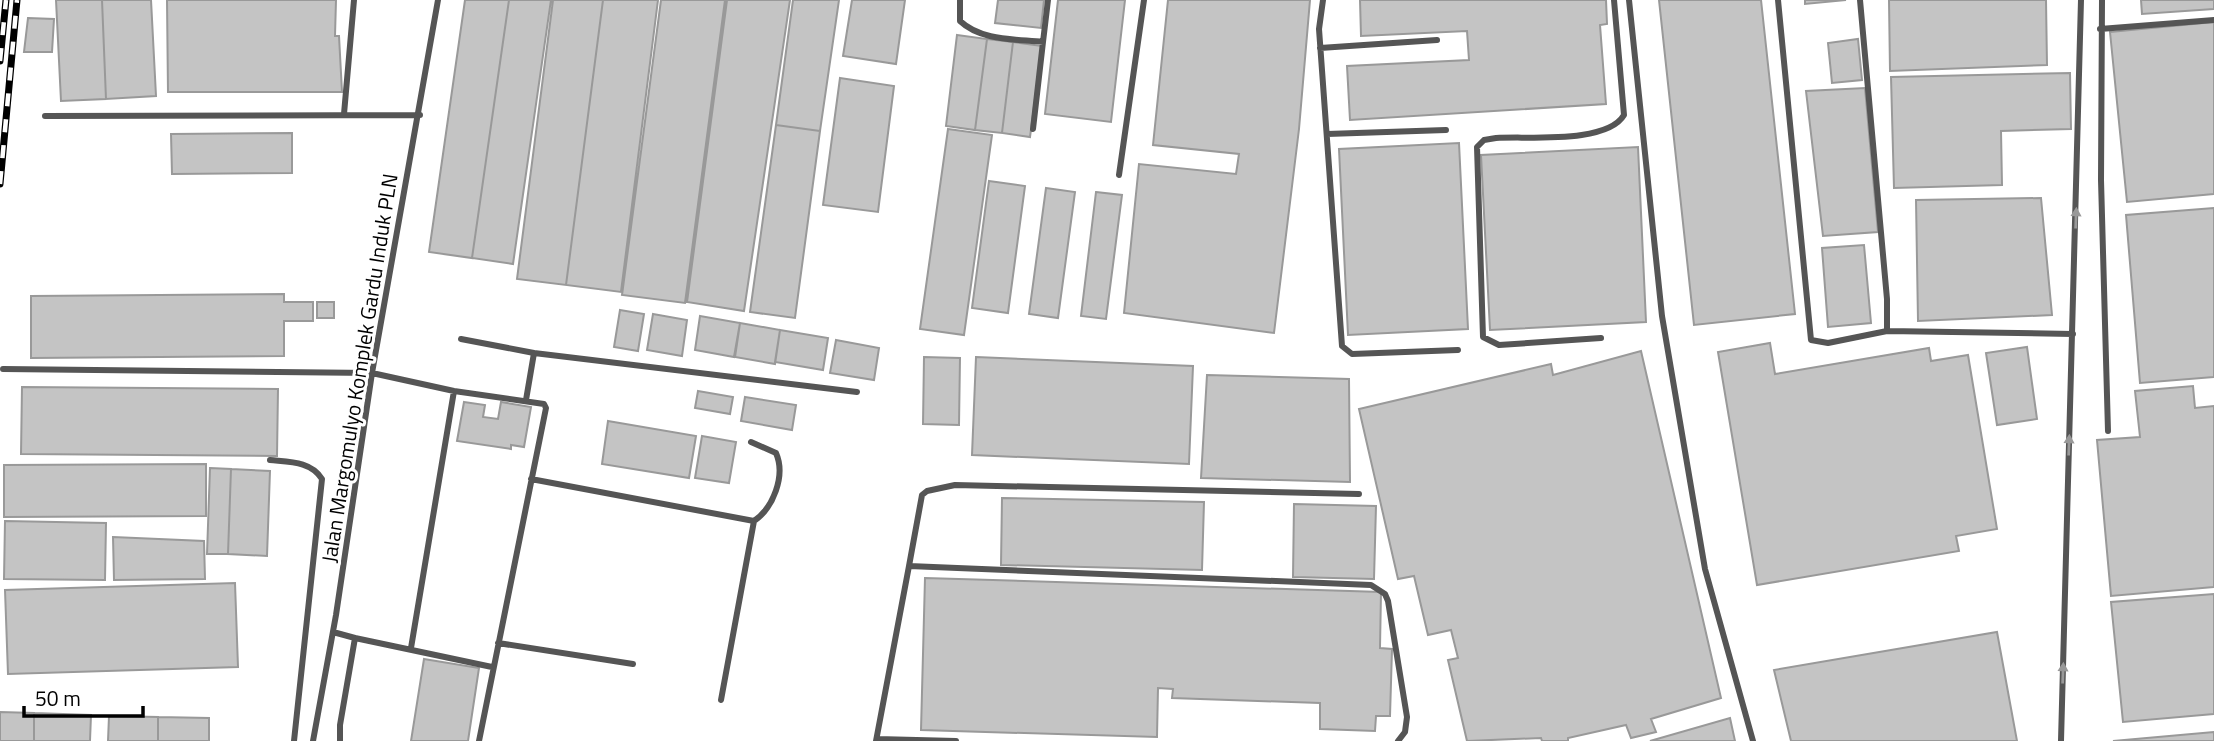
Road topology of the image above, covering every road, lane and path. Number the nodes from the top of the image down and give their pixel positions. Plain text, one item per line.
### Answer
1 (354, 0) edge
2 (438, 0) edge
3 (960, 0) edge
4 (1048, 0) edge
5 (1144, 0) edge
6 (1322, 0) edge
7 (1614, 0) edge
8 (1629, 0) edge
9 (1778, 0) edge
10 (1860, 0) edge
11 (2081, 0) edge
12 (2102, 0) edge
13 (2214, 19) edge
14 (2100, 29) junction
15 (1437, 40) dead end
16 (1043, 42) junction
17 (1320, 48) junction
18 (344, 114) junction
19 (419, 115) junction
20 (45, 116) dead end
21 (1034, 130) dead end
22 (1446, 130) dead end
23 (1327, 134) junction
24 (1119, 175) dead end
25 (1887, 331) junction
26 (2073, 334) junction
27 (1601, 338) dead end
28 (461, 339) dead end
29 (1458, 350) dead end
30 (534, 353) junction
31 (3, 369) dead end
32 (372, 373) junction
33 (454, 391) junction
34 (857, 392) dead end
35 (526, 400) junction
36 (2108, 431) dead end
37 (751, 442) dead end
38 (270, 460) dead end
39 (531, 479) junction
40 (1359, 494) dead end
41 (754, 521) junction
42 (909, 566) junction
43 (333, 632) junction
44 (355, 638) junction
45 (498, 643) junction
46 (411, 648) junction
47 (633, 664) dead end
48 (492, 667) junction
49 (721, 700) dead end
50 (877, 740) edge
51 (293, 741) edge
52 (313, 741) edge
53 (340, 741) edge
54 (479, 741) edge
55 (956, 741) edge
56 (1398, 741) edge
57 (1753, 741) edge
58 (2061, 741) edge

1 - 18 lane
2 - 19 lane, Jalan Margomulyo Komplek Gardu Induk PLN
3 - 16 lane
4 - 16 lane
5 - 24 lane
6 - 17 lane
7 - 27 lane
8 - 57 lane
9 - 25 lane
10 - 25 lane
26 -> 11 lane
12 - 14 lane
13 - 14 lane
14 - 36 lane
15 - 17 lane
16 - 21 lane
17 - 23 lane
18 - 19 lane
18 - 20 lane
19 - 32 lane, Jalan Margomulyo Komplek Gardu Induk PLN
22 - 23 lane
23 - 29 lane
25 - 26 lane
58 -> 26 lane
28 - 30 lane
30 - 34 lane
30 - 35 lane
31 - 32 lane
32 - 33 lane
32 - 43 lane, Jalan Margomulyo Komplek Gardu Induk PLN
33 - 35 lane
33 - 46 lane
35 - 39 lane
37 - 41 lane
38 - 51 lane
39 - 41 lane
39 - 45 lane
40 - 42 lane
41 - 49 lane
42 - 50 lane
42 - 56 lane
43 - 44 lane
43 - 52 lane, Jalan Margomulyo Komplek Gardu Induk PLN
44 - 46 lane
44 - 53 lane
45 - 47 lane
45 - 48 lane
46 - 48 lane
48 - 54 lane
50 - 55 lane

